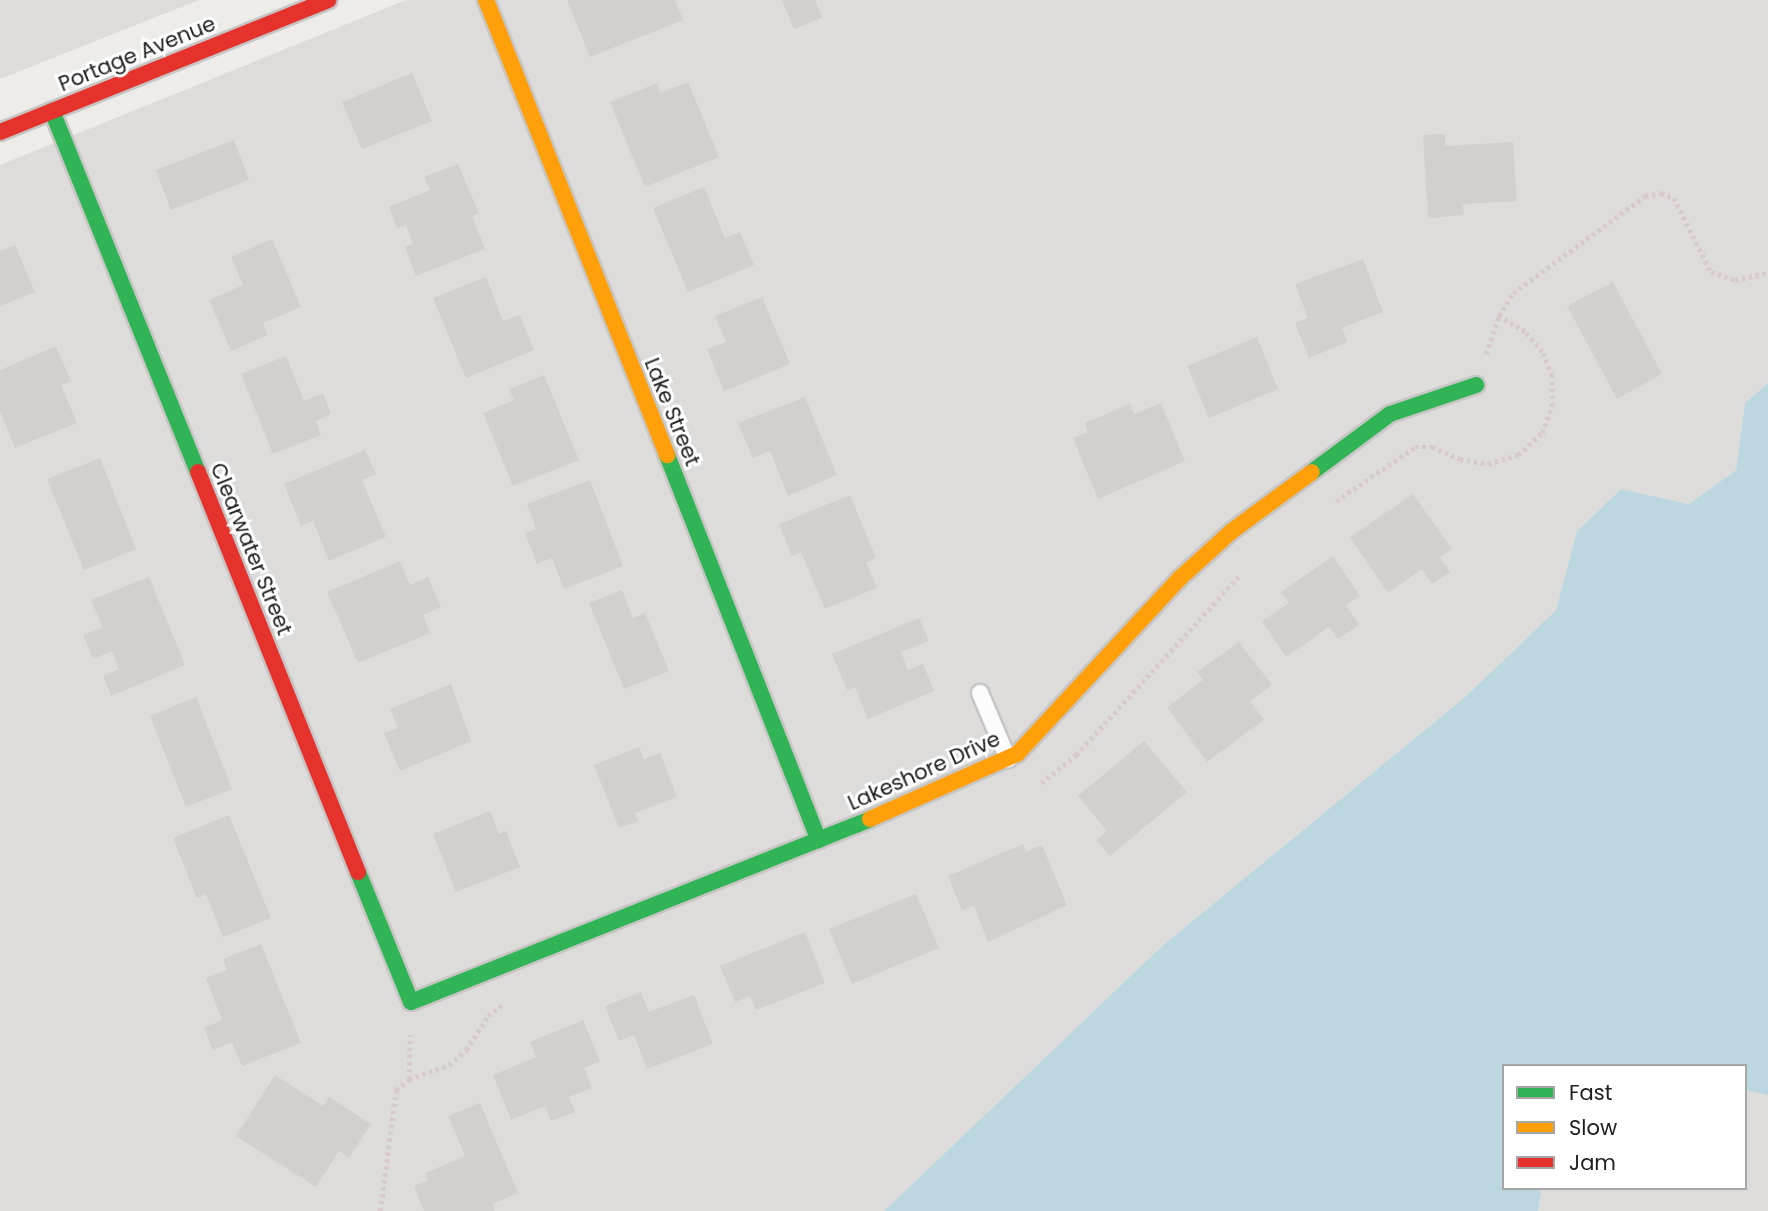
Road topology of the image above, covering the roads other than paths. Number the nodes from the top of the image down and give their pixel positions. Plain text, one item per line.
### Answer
1 (328, 0) edge
2 (485, 0) edge
3 (52, 111) junction
4 (0, 132) edge
5 (1476, 385) dead end
6 (980, 693) dead end
7 (1008, 759) junction
8 (819, 840) junction
9 (411, 1002) joint

1 - 3 street, Portage Avenue
2 - 8 street, Lake Street
3 - 4 street, Portage Avenue
3 - 9 street, Clearwater Street
5 - 7 street, Lakeshore Drive
6 - 7 lane
7 - 8 street, Lakeshore Drive
8 - 9 street, Lakeshore Drive

